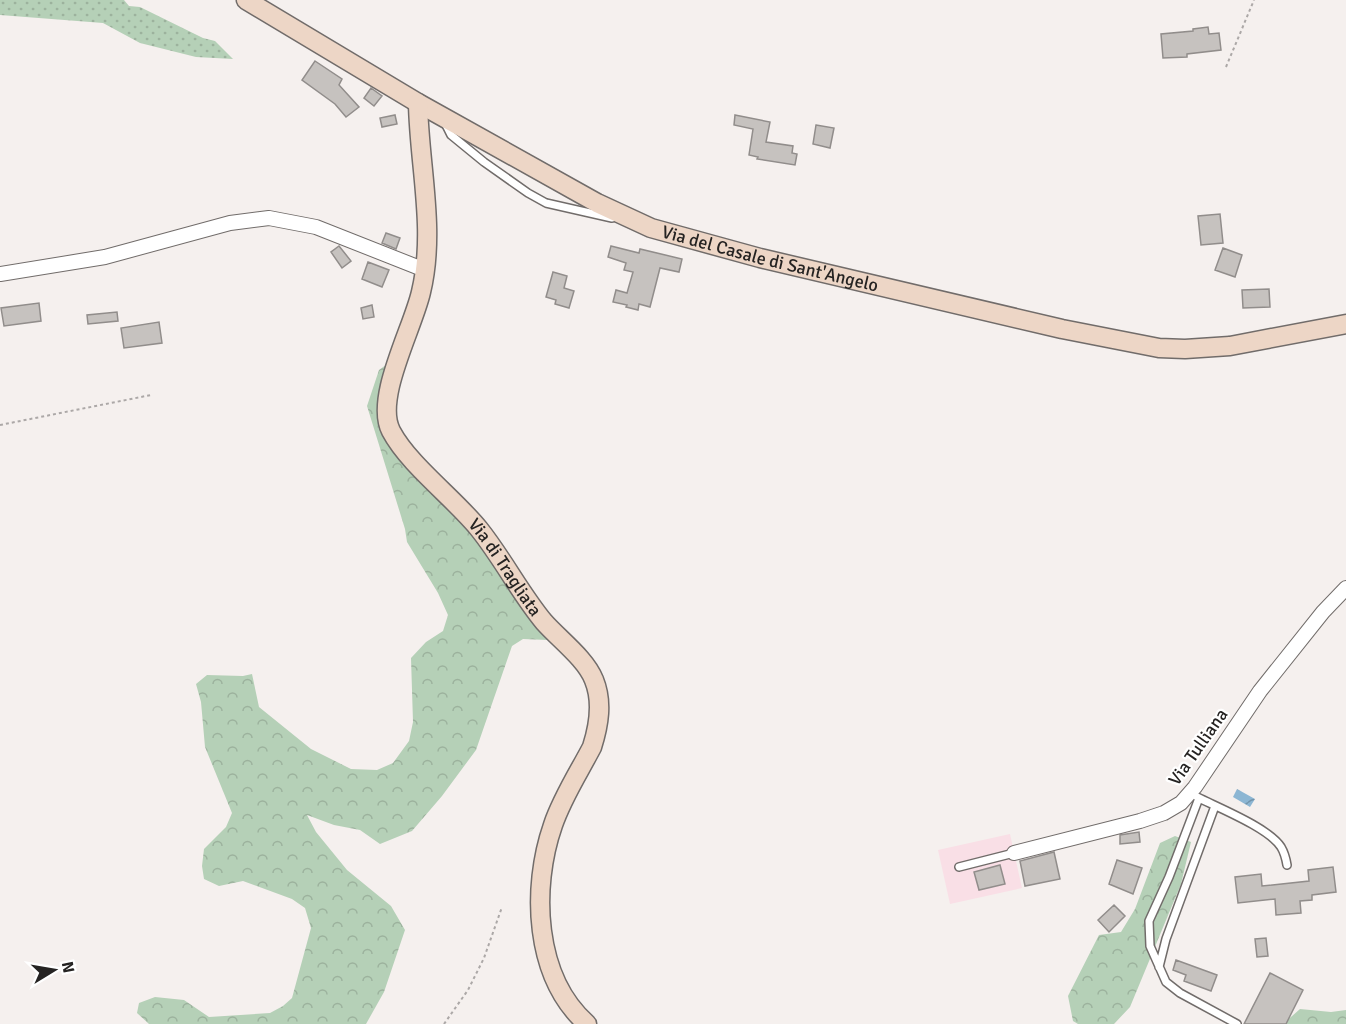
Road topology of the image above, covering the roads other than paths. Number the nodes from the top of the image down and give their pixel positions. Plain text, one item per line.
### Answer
1 (246, 0) edge
2 (418, 103) junction
3 (445, 118) junction
4 (629, 218) junction
5 (425, 270) junction
6 (0, 274) edge
7 (1346, 324) edge
8 (1346, 588) edge
9 (1194, 796) junction
10 (1215, 806) junction
11 (1014, 853) joint
12 (1287, 865) dead end
13 (959, 867) dead end
14 (1159, 968) junction
15 (587, 1024) edge
16 (1237, 1024) edge

1 - 2 main road, Via del Casale di Sant'Angelo
2 - 3 main road, Via del Casale di Sant'Angelo
2 - 5 main road, Via di Tragliata
3 - 4 main road, Via del Casale di Sant'Angelo
3 - 4 lane
4 - 7 main road, Via del Casale di Sant'Angelo
5 - 6 street
5 - 15 main road, Via di Tragliata
8 - 9 street, Via Tulliana
9 - 10 lane
9 - 11 street, Via Tulliana
9 - 14 lane
10 - 12 lane
10 - 14 lane
11 - 13 lane, Via Tulliana
14 - 16 lane

